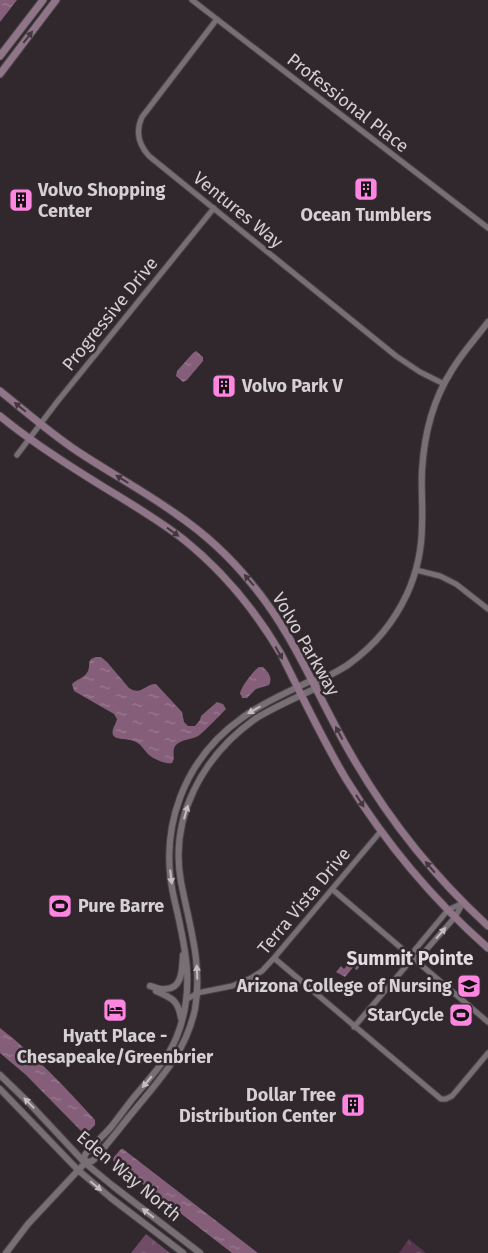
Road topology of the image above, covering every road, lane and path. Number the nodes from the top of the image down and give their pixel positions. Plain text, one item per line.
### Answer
1 (43, 0) edge
2 (56, 0) edge
3 (192, 0) edge
4 (217, 19) junction
5 (0, 56) edge
6 (0, 74) edge
7 (214, 208) junction
8 (488, 228) edge
9 (488, 322) edge
10 (444, 384) junction
11 (0, 391) edge
12 (0, 416) edge
13 (41, 424) junction
14 (29, 439) junction
15 (17, 456) dead end
16 (416, 570) junction
17 (488, 609) edge
18 (312, 680) junction
19 (318, 684) junction
20 (297, 688) junction
21 (301, 695) junction
22 (381, 831) junction
23 (332, 889) junction
24 (464, 903) junction
25 (448, 910) junction
26 (455, 917) junction
27 (488, 926) edge
28 (184, 944) junction
29 (488, 948) edge
30 (274, 958) junction
31 (413, 958) junction
32 (197, 994) junction
33 (186, 1000) junction
34 (182, 1020) junction
35 (488, 1022) edge
36 (354, 1027) junction
37 (488, 1053) edge
38 (0, 1075) edge
39 (0, 1089) edge
40 (84, 1163) junction
41 (78, 1170) junction
42 (6, 1253) edge
43 (183, 1253) edge
44 (200, 1253) edge

1 - 5 main road
6 -> 2 main road
3 - 4 street, Professional Place
4 - 7 street, Ventures Way
4 - 8 street, Professional Place
7 - 10 street, Ventures Way
7 - 13 street, Progressive Drive
9 - 10 street
10 - 16 street
13 -> 11 main road, Volvo Parkway
12 - 14 main road, Volvo Parkway
13 - 14 street, Progressive Drive
18 -> 13 main road, Volvo Parkway
14 - 15 street, Progressive Drive
14 -> 20 main road, Volvo Parkway
16 - 17 street
16 - 19 street
18 - 19 main road, Volvo Parkway
18 - 20 street
19 - 21 street
24 -> 19 main road, Volvo Parkway
20 - 21 main road, Volvo Parkway
20 -> 28 street
21 -> 22 main road, Volvo Parkway
32 -> 21 street
22 - 23 street, Terra Vista Drive
22 - 25 main road, Volvo Parkway
23 - 30 street, Terra Vista Drive
23 - 31 street
24 - 25 street
24 - 26 street
24 - 27 main road, Volvo Parkway
25 - 26 main road, Volvo Parkway
25 - 31 street
26 - 29 main road, Volvo Parkway
31 -> 26 street
28 - 33 street
28 - 34 street
30 - 32 street, Terra Vista Drive
30 - 36 street
31 - 35 street
31 - 36 street
32 - 33 street, Terra Vista Drive
32 - 40 street
33 - 34 street
34 -> 40 street
36 - 37 street
40 -> 38 street, Eden Way North
39 - 41 street, Eden Way North
40 - 41 street
44 -> 40 street, Eden Way North
41 - 42 street
41 -> 43 street, Eden Way North

